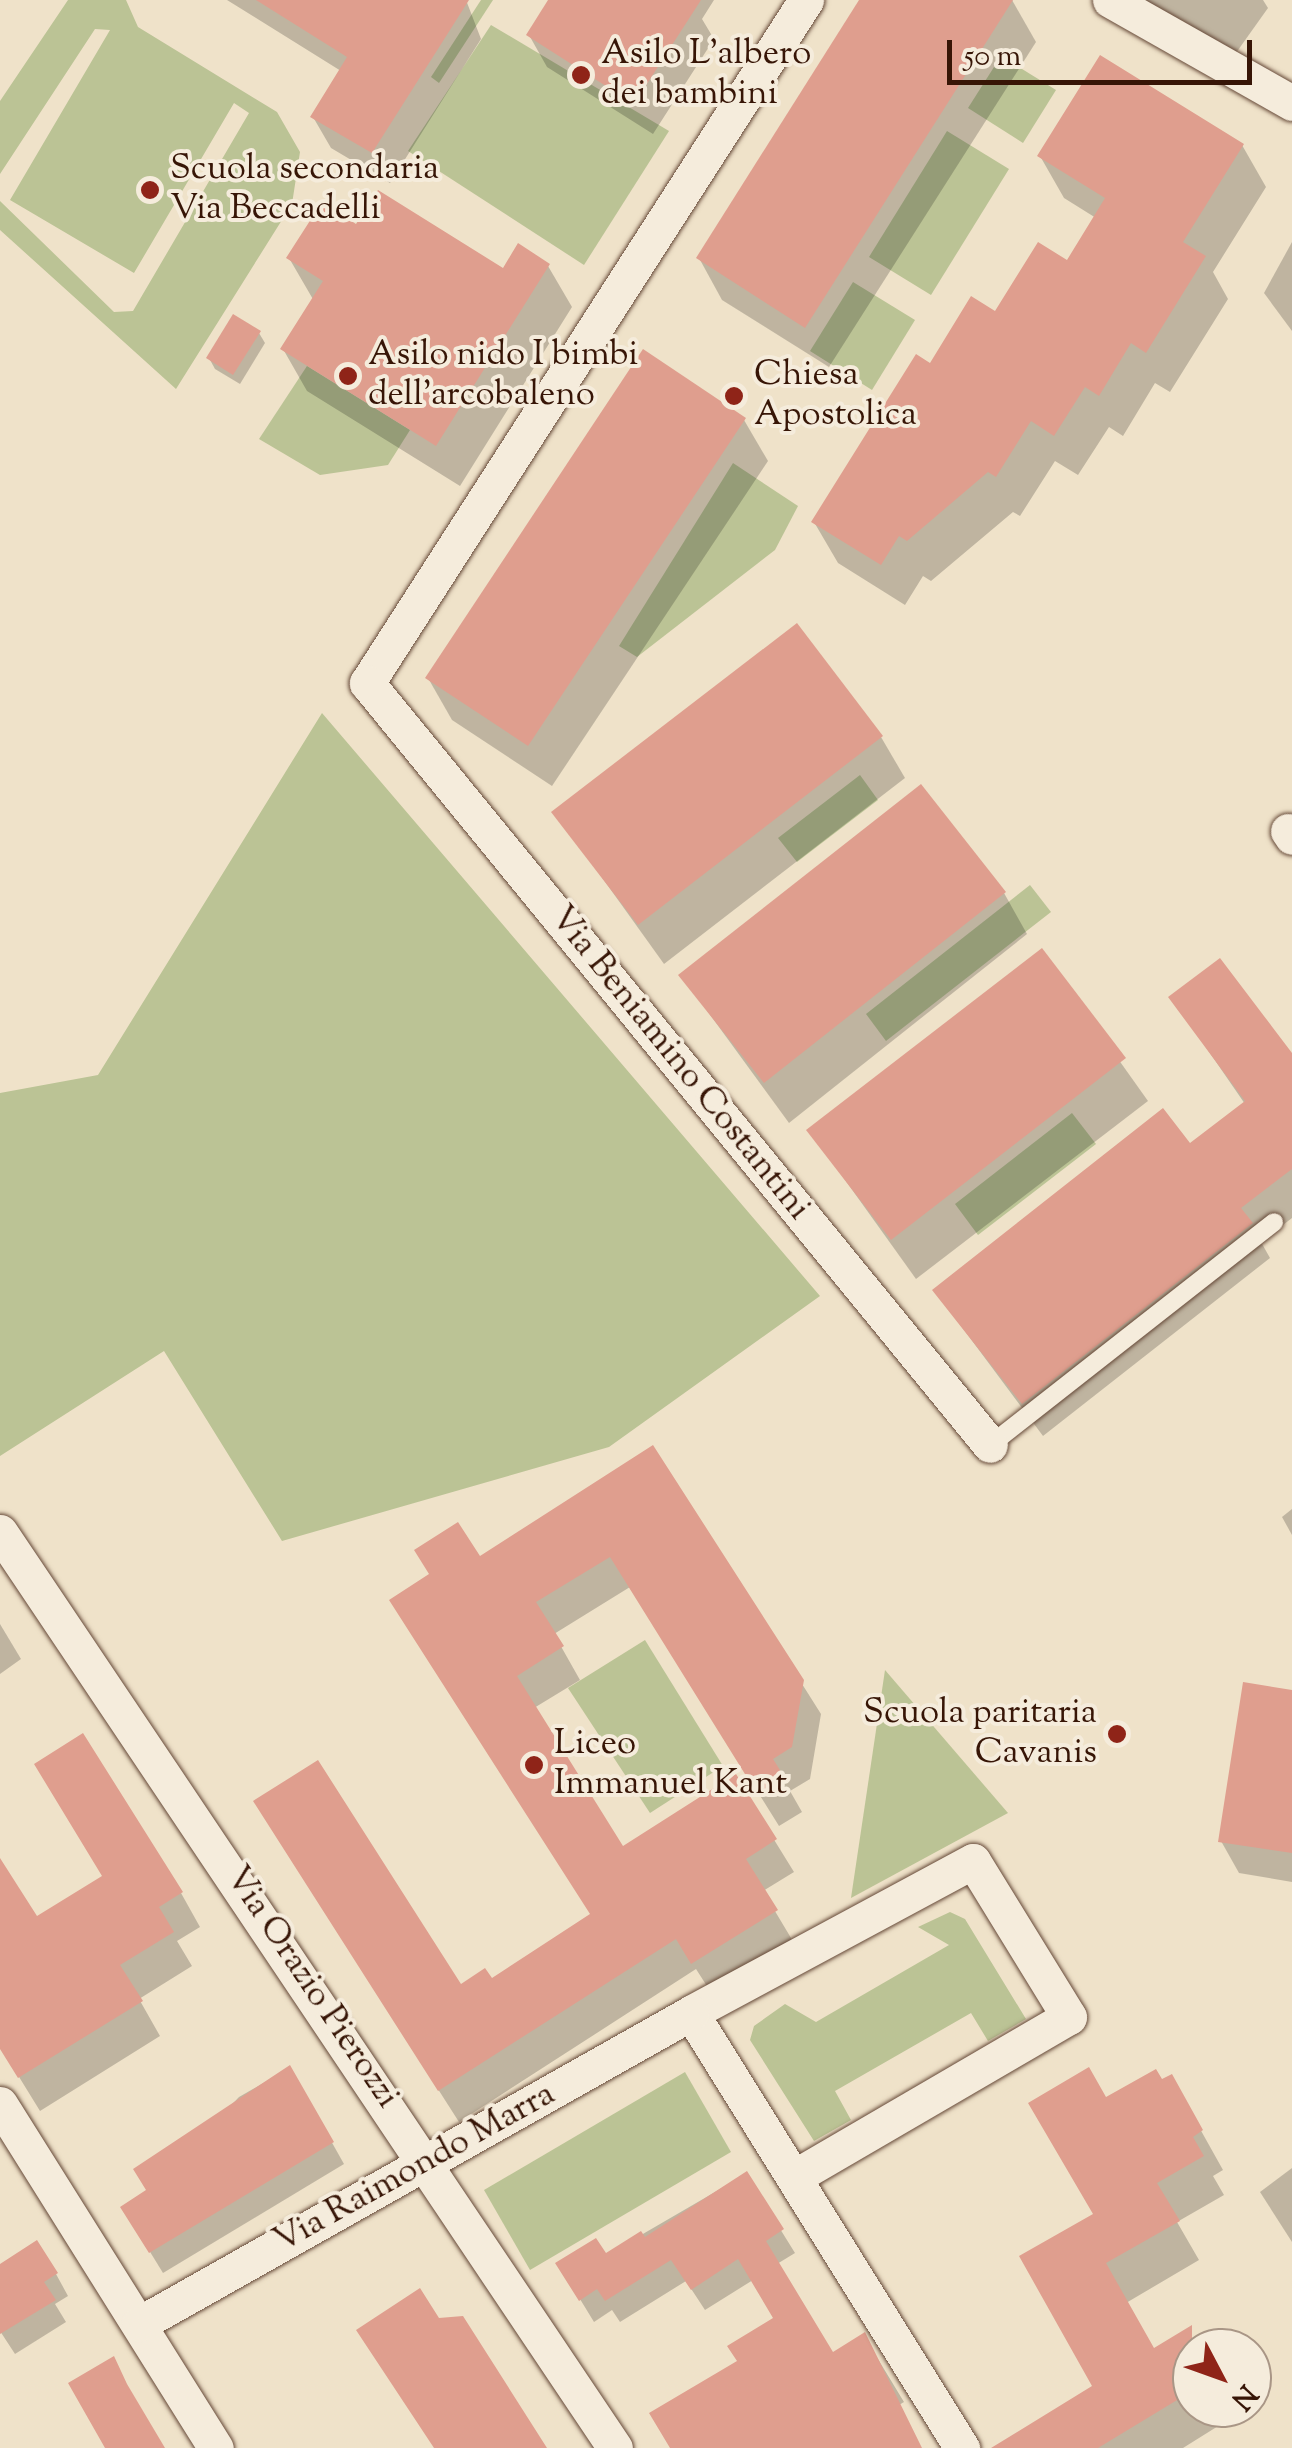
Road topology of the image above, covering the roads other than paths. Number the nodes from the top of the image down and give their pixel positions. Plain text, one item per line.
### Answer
1 (806, 0) edge
2 (1110, 0) edge
3 (1292, 104) edge
4 (1274, 1222) dead end
5 (990, 1445) joint
6 (0, 1532) edge
7 (691, 2013) junction
8 (0, 2104) edge
9 (429, 2161) junction
10 (794, 2177) junction
11 (139, 2324) junction
12 (216, 2448) edge
13 (615, 2448) edge
14 (962, 2448) edge

1 - 5 street, Via Beniamino Costantini
2 - 3 street
4 - 5 lane
6 - 9 street, Via Orazio Pierozzi
7 - 9 street, Via Raimondo Marra
7 - 10 street
7 - 10 street, Via Raimondo Marra
8 - 11 street
9 - 11 street, Via Raimondo Marra
9 - 13 street, Via Orazio Pierozzi
10 - 14 street
11 - 12 street

